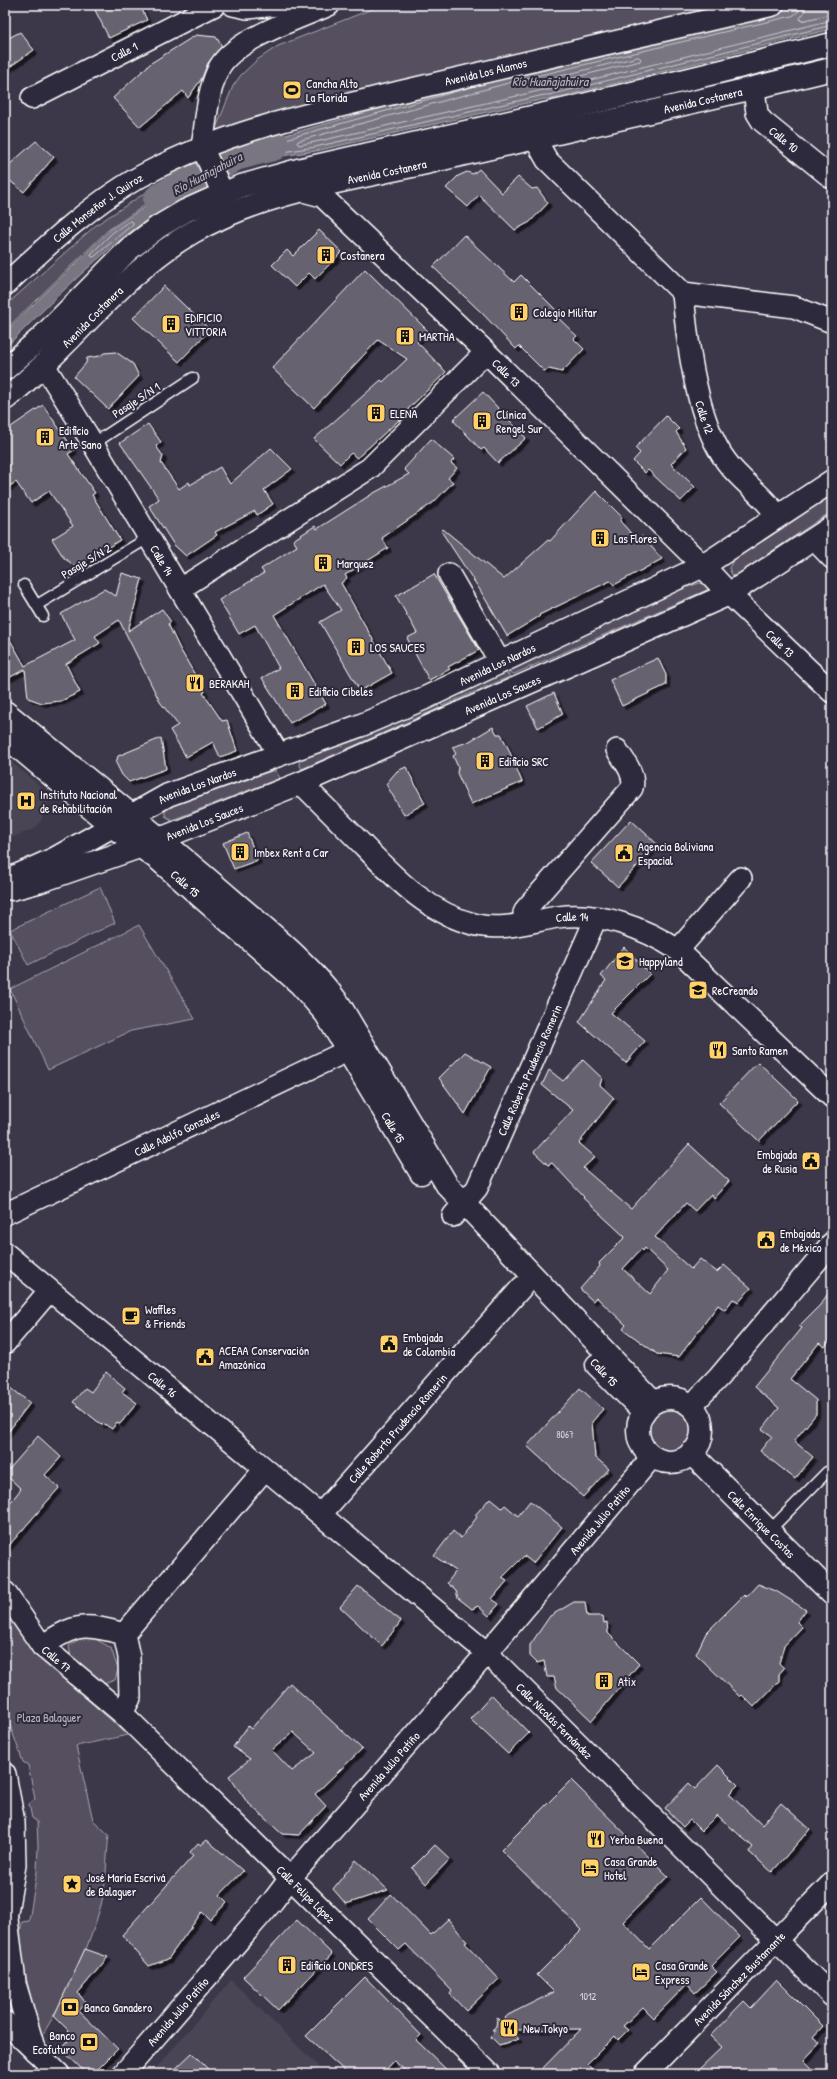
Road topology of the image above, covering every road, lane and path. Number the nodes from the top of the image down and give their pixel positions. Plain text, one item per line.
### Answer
1 (215, 5) edge
2 (233, 5) edge
3 (278, 5) edge
4 (281, 5) edge
5 (329, 5) edge
6 (773, 5) edge
7 (307, 15) junction
8 (832, 44) edge
9 (832, 55) edge
10 (832, 70) edge
11 (754, 89) junction
12 (32, 98) dead end
13 (531, 117) junction
14 (535, 139) junction
15 (298, 170) junction
16 (832, 178) edge
17 (216, 179) junction
18 (303, 191) junction
19 (5, 285) edge
20 (683, 293) junction
21 (832, 322) edge
22 (486, 352) junction
23 (44, 365) junction
24 (5, 369) edge
25 (193, 378) dead end
26 (5, 399) edge
27 (93, 444) junction
28 (832, 481) edge
29 (778, 517) junction
30 (832, 527) edge
31 (148, 538) junction
32 (814, 539) junction
33 (832, 558) edge
34 (703, 566) junction
35 (449, 574) dead end
36 (24, 585) dead end
37 (180, 589) junction
38 (729, 594) junction
39 (37, 606) junction
40 (43, 616) dead end
41 (500, 662) junction
42 (832, 692) edge
43 (5, 712) edge
44 (5, 736) edge
45 (617, 750) dead end
46 (279, 755) junction
47 (301, 783) junction
48 (137, 812) junction
49 (105, 830) junction
50 (151, 842) junction
51 (741, 878) dead end
52 (5, 881) edge
53 (5, 891) edge
54 (596, 918) junction
55 (524, 922) junction
56 (678, 950) junction
57 (354, 1047) junction
58 (832, 1097) edge
59 (459, 1210) junction
60 (5, 1214) edge
61 (832, 1243) edge
62 (5, 1253) edge
63 (522, 1287) junction
64 (49, 1291) junction
65 (5, 1343) edge
66 (692, 1406) junction
67 (649, 1407) junction
68 (695, 1448) junction
69 (652, 1457) junction
70 (265, 1469) junction
71 (827, 1472) dead end
72 (321, 1514) junction
73 (773, 1527) junction
74 (832, 1576) edge
75 (5, 1592) edge
76 (832, 1594) edge
77 (124, 1634) junction
78 (42, 1646) junction
79 (487, 1653) junction
80 (122, 1713) junction
81 (5, 1774) edge
82 (291, 1877) junction
83 (832, 1883) edge
84 (6, 1921) edge
85 (777, 1941) junction
86 (12, 1981) edge
87 (832, 1996) edge
88 (5, 2006) edge
89 (5, 2022) edge
90 (36, 2052) junction
91 (59, 2074) edge
92 (124, 2074) edge
93 (490, 2074) edge
94 (645, 2074) edge

1 - 12 street, Calle 1
2 - 3 street
4 - 7 street
5 - 7 street
6 - 17 street, Avenida Los Alamos
7 - 17 street
8 - 13 street, Avenida Costanera
9 - 11 street
10 - 11 street, Avenida Costanera
11 - 14 street, Avenida Costanera
11 - 16 street, Calle 10
13 - 14 street
13 - 15 street, Avenida Costanera
14 - 18 street, Avenida Costanera
14 - 20 street
15 - 17 street, Avenida Costanera
15 - 18 street
17 - 18 street, Avenida Costanera
17 - 19 street, Calle Monseñor J. Quiroz
17 - 23 street, Avenida Costanera
17 - 24 street, Avenida Costanera
18 - 22 street, Calle 13
20 - 21 street
20 - 29 street, Calle 12
22 - 34 street, Calle 13
22 - 37 street
23 - 26 street, Avenida Costanera
23 - 27 street, Calle 14
25 - 27 lane, Pasaje S/N 1
27 - 31 street, Calle 14
28 - 29 street, Avenida Los Nardos
29 - 34 street, Avenida Los Nardos
30 - 32 street, Avenida Los Sauces
31 - 37 street, Calle 14
31 - 39 lane, Pasaje S/N 2
32 - 33 street
32 - 38 street, Avenida Los Sauces
34 - 38 street
34 - 41 street, Avenida Los Nardos
35 - 41 street
36 - 39 lane
37 - 46 street, Calle 14
38 - 42 street, Calle 13
38 - 47 street, Avenida Los Sauces
39 - 40 lane
41 - 46 street, Avenida Los Nardos
43 - 48 street
44 - 49 street
45 - 55 street
46 - 47 street
46 - 48 street, Avenida Los Nardos
47 - 50 street, Avenida Los Sauces
47 - 55 street, Calle 14
48 - 49 street, Avenida Los Nardos
48 - 50 street
49 - 50 street
49 - 52 street
50 - 53 street
50 - 57 street, Calle 15
51 - 56 street
54 - 55 street, Calle 14
54 - 56 street, Calle 14
54 - 59 street, Calle Roberto Prudencio Romerin
56 - 58 street, Calle 14
57 - 59 street, Calle 15
57 - 60 street, Calle Adolfo Gonzales
59 - 63 street, Calle 15
59 - 67 street, Calle 15
61 - 66 street
62 - 64 street, Calle 16
63 - 67 street, Calle 15
63 - 72 street, Calle Roberto Prudencio Romerin
64 - 65 street
64 - 70 street, Calle 16
66 - 67 street
66 - 68 street
67 - 69 street
68 - 69 street
68 - 73 street, Calle Enrique Costas
69 - 79 street, Avenida Julio Patiño
70 - 72 street, Calle 16
70 - 77 street
71 - 73 lane
72 - 79 street, Calle Nicolás Fernández
73 - 74 street, Calle Enrique Costas
73 - 76 street, Calle Enrique Costas
75 - 78 street, Calle 17
77 - 78 street
77 - 80 street
78 - 80 street, Calle 17
79 - 82 street, Avenida Julio Patiño
79 - 85 street, Calle Nicolás Fernández
80 - 82 street, Calle Felipe López
81 - 84 street
82 - 92 street, Avenida Julio Patiño
82 - 93 street, Calle Felipe López
83 - 85 street, Avenida Sánchez Bustamante
84 - 86 street
85 - 87 street, Calle Nicolás Fernández
85 - 94 street, Avenida Sánchez Bustamante
86 - 88 street
86 - 90 street
89 - 90 street
90 - 91 street

